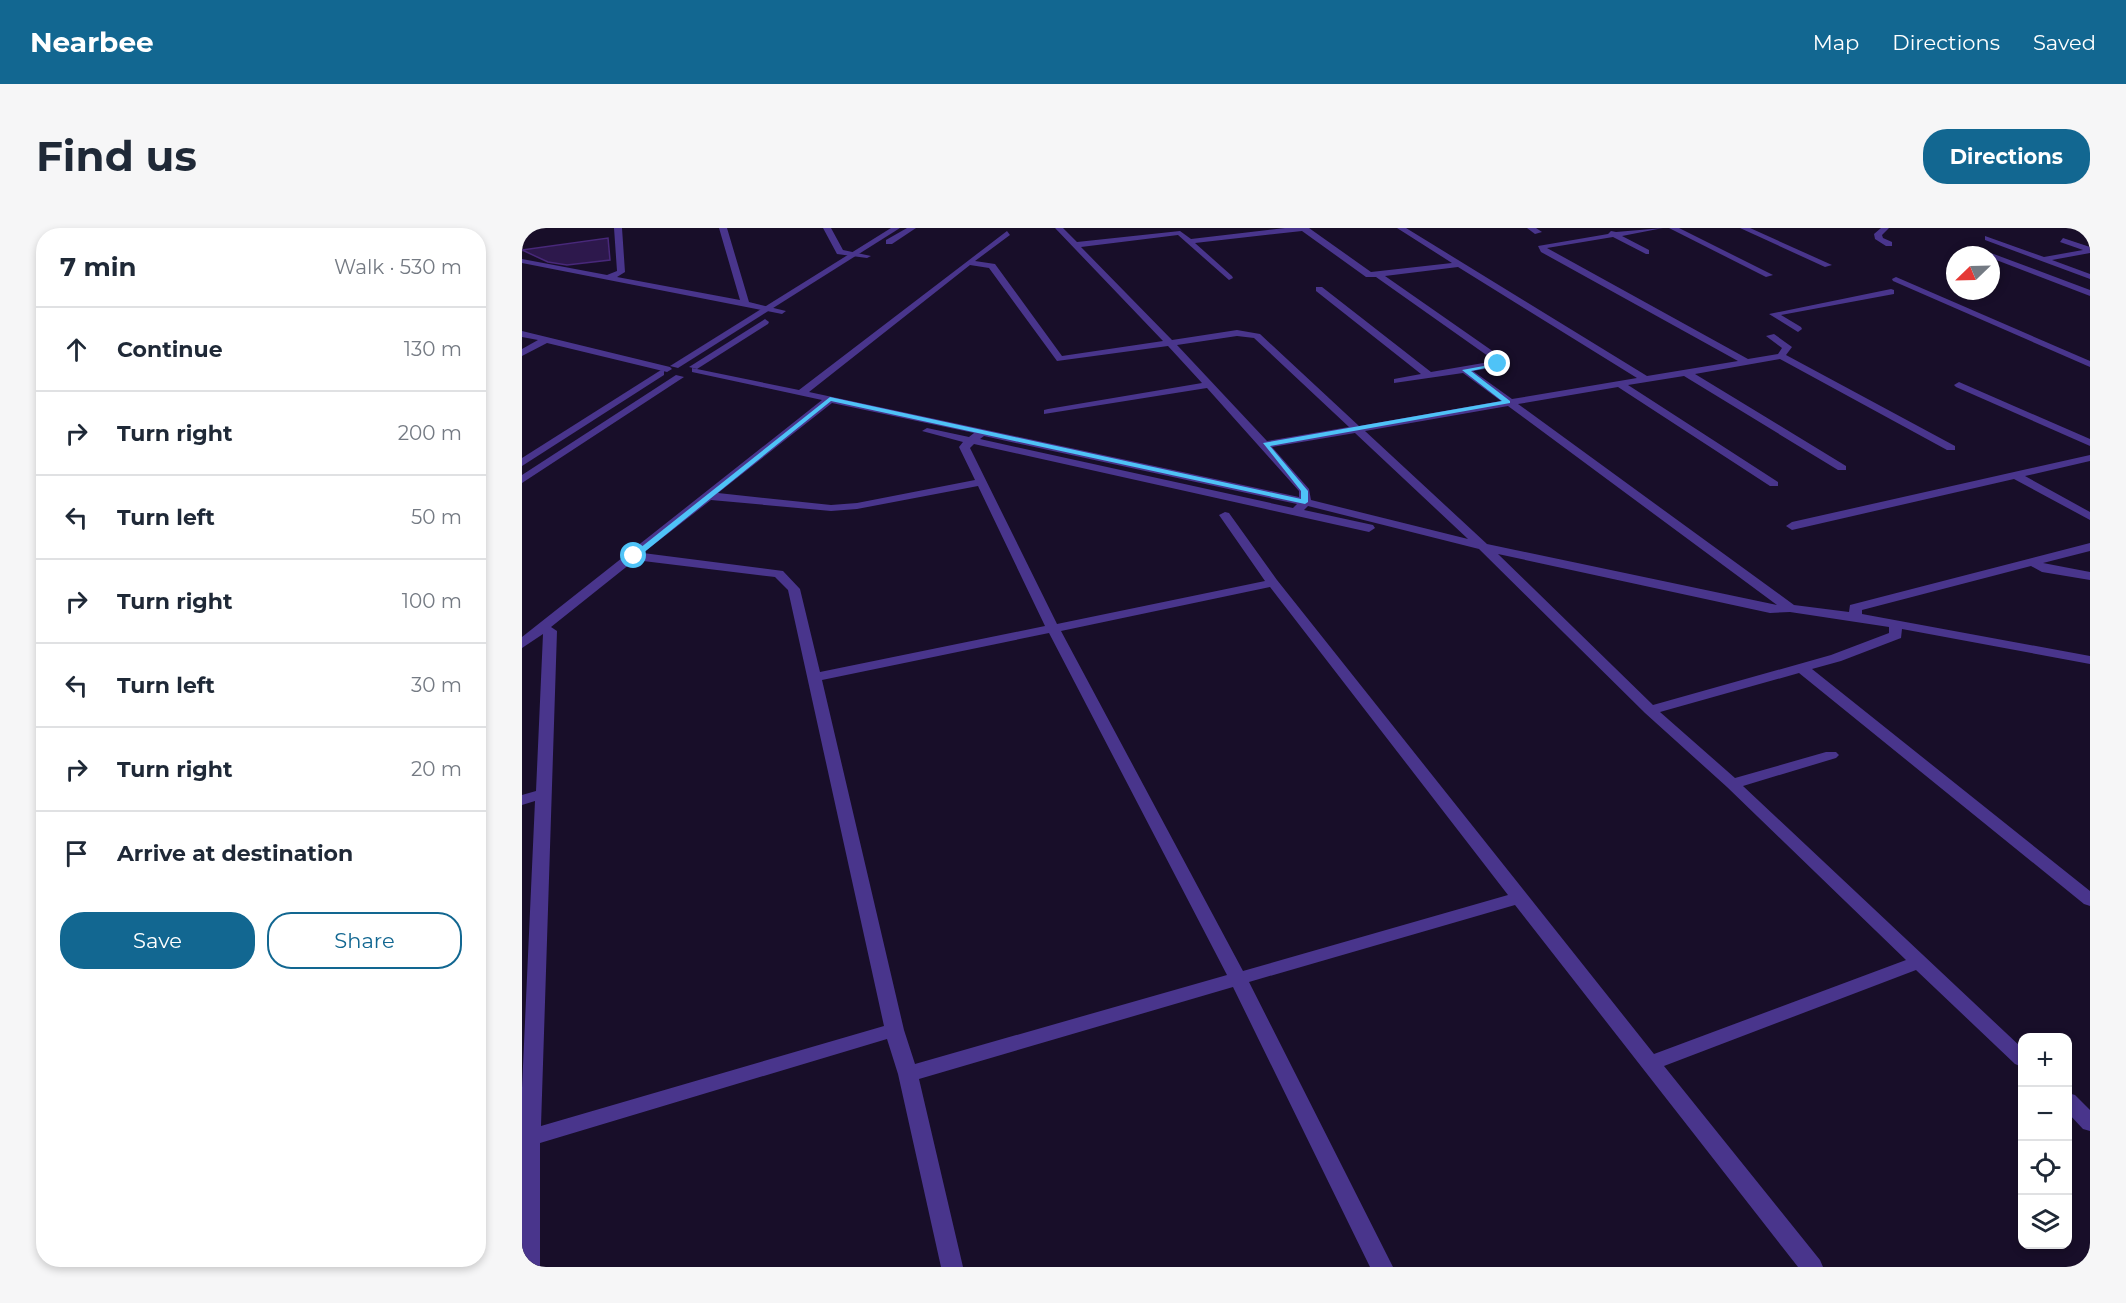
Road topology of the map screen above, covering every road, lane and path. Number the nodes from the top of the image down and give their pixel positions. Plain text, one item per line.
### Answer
1 (618, 228) edge
2 (723, 228) edge
3 (827, 228) edge
4 (896, 228) edge
5 (912, 228) edge
6 (1059, 228) edge
7 (1304, 228) edge
8 (1401, 228) edge
9 (1601, 228) edge
10 (1659, 228) edge
11 (1673, 228) edge
12 (1744, 228) edge
13 (1885, 228) edge
14 (1007, 233) dead end
15 (1613, 234) junction
16 (1988, 238) dead end
17 (2063, 240) dead end
18 (1191, 241) junction
19 (1889, 244) dead end
20 (1075, 245) junction
21 (2090, 251) edge
22 (1646, 252) dead end
23 (852, 255) junction
24 (867, 256) junction
25 (2000, 259) edge
26 (2042, 259) junction
27 (522, 261) edge
28 (970, 263) junction
29 (1455, 265) dead end
30 (1828, 265) dead end
31 (1378, 274) junction
32 (1769, 275) dead end
33 (609, 277) junction
34 (2090, 277) edge
35 (1229, 278) dead end
36 (1896, 279) dead end
37 (1320, 289) dead end
38 (1892, 292) dead end
39 (2090, 293) edge
40 (745, 303) junction
41 (767, 308) junction
42 (782, 311) junction
43 (522, 334) edge
44 (547, 339) junction
45 (1170, 343) junction
46 (522, 353) edge
47 (1781, 356) junction
48 (1747, 362) junction
49 (2088, 362) edge
50 (668, 369) junction
51 (1465, 370) junction
52 (689, 372) junction
53 (1685, 372) junction
54 (1430, 376) junction
55 (1645, 379) junction
56 (1397, 381) dead end
57 (1618, 383) junction
58 (1209, 385) junction
59 (1959, 385) dead end
60 (801, 393) junction
61 (825, 402) junction
62 (1508, 402) junction
63 (1048, 412) dead end
64 (1356, 430) junction
65 (976, 437) junction
66 (2090, 443) edge
67 (1266, 445) junction
68 (1951, 448) dead end
69 (2090, 458) edge
70 (522, 464) edge
71 (1842, 468) dead end
72 (2017, 477) junction
73 (522, 480) edge
74 (982, 483) junction
75 (1773, 484) dead end
76 (709, 496) junction
77 (1305, 502) junction
78 (1296, 512) junction
79 (1225, 514) dead end
80 (2090, 517) edge
81 (1792, 526) dead end
82 (1480, 544) junction
83 (2090, 547) edge
84 (1516, 555) junction
85 (634, 556) junction
86 (1493, 556) junction
87 (2034, 563) junction
88 (2090, 576) edge
89 (1274, 583) junction
90 (1790, 608) junction
91 (1856, 617) junction
92 (1895, 624) junction
93 (1053, 628) junction
94 (542, 629) junction
95 (522, 644) edge
96 (2090, 660) edge
97 (1802, 668) junction
98 (813, 678) junction
99 (1650, 710) junction
100 (1831, 755) dead end
101 (1732, 784) junction
102 (545, 793) junction
103 (522, 800) edge
104 (1519, 898) junction
105 (2090, 900) edge
106 (1919, 962) junction
107 (1238, 978) junction
108 (894, 1030) junction
109 (2018, 1055) edge
110 (1650, 1063) junction
111 (908, 1074) junction
112 (2072, 1106) edge
113 (2090, 1123) edge
114 (526, 1139) edge
115 (529, 1267) edge
116 (952, 1267) edge
117 (1382, 1267) edge
118 (1812, 1267) edge

1 - 33 street
2 - 40 street
3 - 23 street
4 - 23 street
5 - 24 street
6 - 20 street
7 - 18 street
7 - 31 street
8 - 55 street
9 - 15 street
10 - 15 street
11 - 32 street
12 - 30 street
13 - 19 street
14 - 28 street
15 - 22 street
15 - 48 street
16 - 26 street
17 - 21 street
18 - 20 street
18 - 35 street
20 - 45 street
21 - 26 street
23 - 24 street
23 - 41 street
24 - 42 street
25 - 39 street
26 - 34 street
27 - 33 street
28 - 45 street
28 - 60 street
29 - 31 street
31 - 51 street
33 - 40 street
36 - 49 street
37 - 54 street
38 - 47 street
40 - 41 street
41 - 42 street
41 - 50 street
42 - 52 street
43 - 44 street
44 - 46 street
44 - 50 street
45 - 58 street
45 - 64 street
47 - 48 street
47 - 68 street
48 - 53 street
50 - 52 street
50 - 52 street
50 - 70 street
51 - 54 street
51 - 62 street
52 - 60 street
52 - 61 street
52 - 73 street
53 - 55 street
53 - 71 street
54 - 56 street
55 - 57 street
57 - 62 street
57 - 75 street
58 - 63 street
58 - 67 street
59 - 66 street
60 - 61 street
61 - 65 street
61 - 76 street
62 - 64 street
62 - 90 street
64 - 67 street
64 - 82 street
65 - 74 street
65 - 77 street
65 - 78 street
67 - 77 street
69 - 72 street
72 - 80 street
72 - 81 street
74 - 76 street
74 - 93 street
76 - 85 street
77 - 78 street
77 - 82 street
78 - 86 street
79 - 89 street
82 - 84 street
82 - 86 street
83 - 87 street
84 - 86 street
84 - 90 street
85 - 94 street
85 - 98 street
86 - 99 street
87 - 88 street
87 - 91 street
89 - 93 street
89 - 104 street
90 - 91 street
91 - 92 street
92 - 96 street
92 - 97 street
93 - 98 street
93 - 107 street
94 - 95 street
94 - 102 street
97 - 99 street
97 - 105 street
98 - 108 street
99 - 101 street
100 - 101 street
101 - 106 street
102 - 103 street
102 - 114 street
104 - 107 street
104 - 110 street
106 - 109 street
106 - 110 street
107 - 111 street
107 - 117 street
108 - 111 street
108 - 114 street
110 - 118 street
111 - 116 street
112 - 113 street
114 - 115 street

